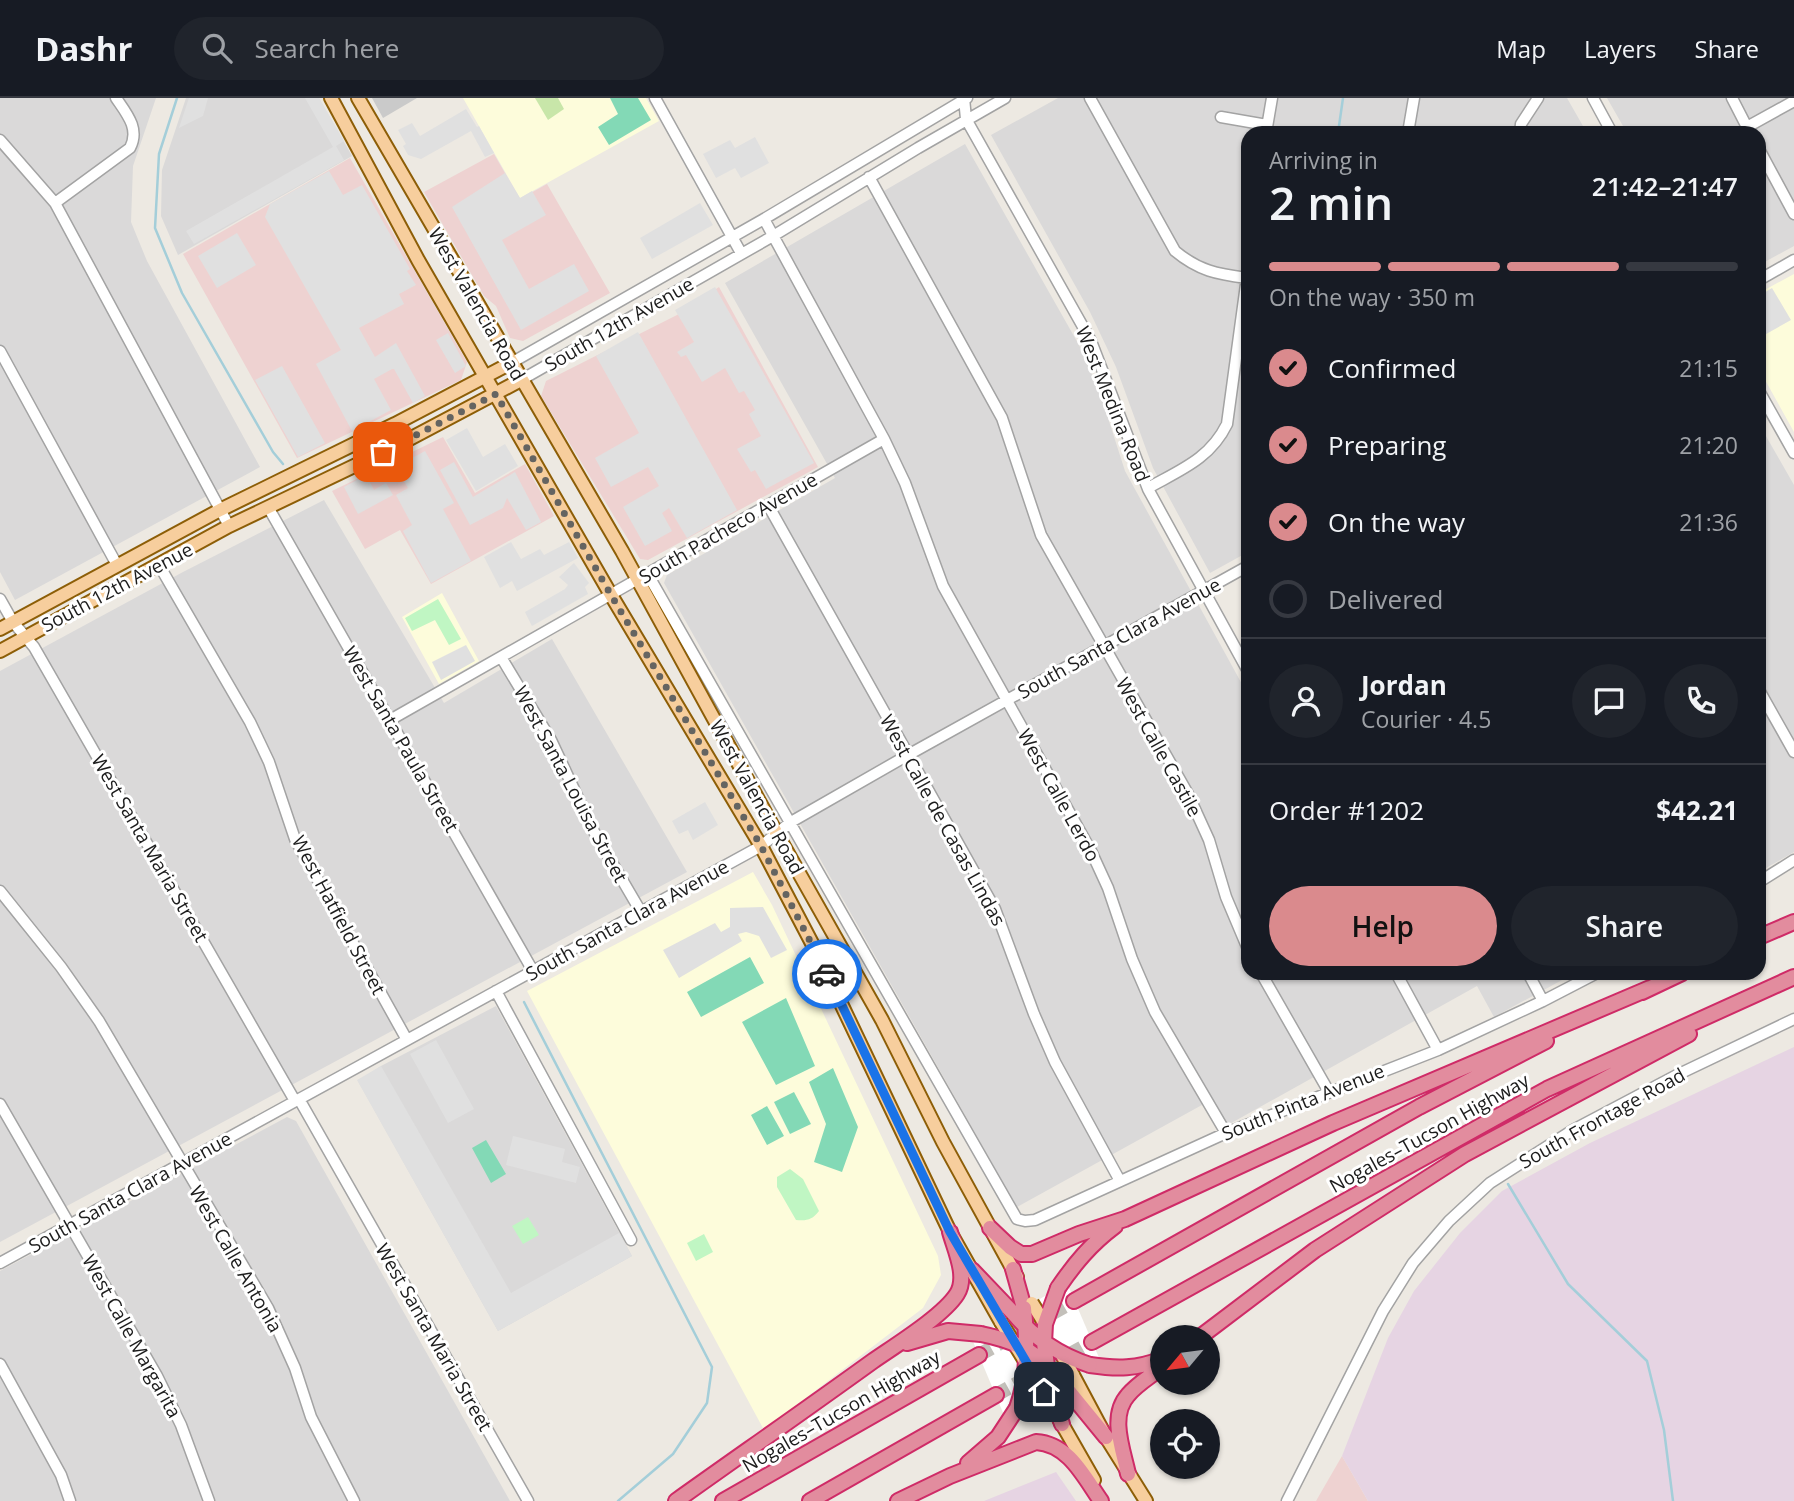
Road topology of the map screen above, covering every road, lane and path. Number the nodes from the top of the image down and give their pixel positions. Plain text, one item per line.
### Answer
1 (116, 98) edge
2 (331, 98) edge
3 (358, 98) edge
4 (654, 98) edge
5 (1005, 98) edge
6 (1090, 98) edge
7 (1272, 98) edge
8 (1414, 98) edge
9 (1538, 98) edge
10 (1593, 98) edge
11 (1732, 98) edge
12 (966, 99) edge
13 (1794, 101) edge
14 (1221, 117) dead end
15 (966, 119) junction
16 (1256, 126) edge
17 (1267, 126) edge
18 (1409, 126) edge
19 (1521, 126) edge
20 (1608, 126) edge
21 (1746, 126) edge
22 (1754, 126) edge
23 (377, 131) junction
24 (0, 140) edge
25 (356, 142) junction
26 (1766, 162) edge
27 (869, 177) junction
28 (55, 203) junction
29 (1794, 214) edge
30 (764, 219) junction
31 (733, 236) junction
32 (773, 236) junction
33 (741, 253) junction
34 (1794, 260) edge
35 (1241, 274) edge
36 (1766, 276) edge
37 (1241, 319) edge
38 (0, 351) edge
39 (511, 363) junction
40 (486, 376) junction
41 (521, 380) junction
42 (496, 394) junction
43 (1766, 403) edge
44 (884, 439) junction
45 (1794, 453) edge
46 (319, 460) junction
47 (1148, 488) junction
48 (304, 490) junction
49 (768, 505) junction
50 (268, 507) junction
51 (219, 510) junction
52 (229, 526) junction
53 (117, 565) junction
54 (159, 565) junction
55 (1241, 570) edge
56 (642, 576) junction
57 (1204, 590) junction
58 (611, 595) junction
59 (0, 599) edge
60 (13, 622) junction
61 (0, 629) edge
62 (26, 636) junction
63 (1103, 647) junction
64 (0, 651) edge
65 (501, 657) junction
66 (1241, 658) edge
67 (1006, 701) junction
68 (1766, 702) edge
69 (390, 720) junction
70 (1794, 752) edge
71 (908, 755) junction
72 (791, 822) junction
73 (776, 834) junction
74 (761, 846) junction
75 (1794, 860) edge
76 (1766, 878) edge
77 (0, 891) edge
78 (640, 912) junction
79 (1794, 922) edge
80 (1241, 932) edge
81 (1766, 934) edge
82 (533, 971) junction
83 (1794, 977) edge
84 (1265, 980) edge
85 (1400, 980) edge
86 (1532, 980) edge
87 (1584, 980) edge
88 (1667, 980) edge
89 (1650, 988) junction
90 (496, 991) junction
91 (1543, 1002) junction
92 (1794, 1019) edge
93 (407, 1040) junction
94 (1438, 1050) junction
95 (1329, 1092) junction
96 (297, 1100) junction
97 (0, 1104) edge
98 (1226, 1133) junction
99 (182, 1163) junction
100 (1120, 1181) junction
101 (1012, 1210) joint
102 (1125, 1219) junction
103 (69, 1225) junction
104 (990, 1228) junction
105 (950, 1232) junction
106 (631, 1240) dead end
107 (0, 1263) edge
108 (1013, 1269) joint
109 (972, 1270) joint
110 (1074, 1301) tunnel mouth
111 (1018, 1312) junction
112 (1045, 1324) junction
113 (1216, 1325) edge
114 (1026, 1328) junction
115 (1013, 1341) junction
116 (1093, 1342) tunnel mouth
117 (1044, 1343) junction
118 (892, 1348) junction
119 (979, 1355) tunnel mouth
120 (1062, 1355) junction
121 (1028, 1358) junction
122 (1045, 1363) junction
123 (1150, 1363) edge
124 (0, 1364) edge
125 (1150, 1377) edge
126 (1057, 1384) junction
127 (996, 1395) tunnel mouth
128 (1062, 1424) joint
129 (1106, 1437) joint
130 (1128, 1474) junction
131 (950, 1476) junction
132 (70, 1501) edge
133 (209, 1501) edge
134 (354, 1501) edge
135 (528, 1501) edge
136 (676, 1501) edge
137 (723, 1501) edge
138 (810, 1501) edge
139 (898, 1501) edge
140 (1103, 1501) edge
141 (1146, 1501) edge
142 (1287, 1501) edge

1 - 28 street
2 - 25 main road, West Valencia Road
3 - 23 main road, West Valencia Road
4 - 31 street
5 - 15 street, South 12th Avenue
6 - 35 street
7 - 17 street
8 - 18 street
9 - 19 street
10 - 20 street
11 - 21 street
12 - 15 street, West Medina Road
12 - 30 street, South 12th Avenue
13 - 22 street
14 - 16 street
15 - 27 street, South 12th Avenue
15 - 47 street, West Medina Road
23 - 25 main road
23 - 39 main road, West Valencia Road
24 - 28 street
25 - 40 main road, West Valencia Road
26 - 29 street
27 - 32 street, South 12th Avenue
27 - 63 street, West Calle Castile
28 - 51 street
30 - 31 street, South 12th Avenue
30 - 32 street, West Calle Lerdo
31 - 33 street
31 - 39 street, South 12th Avenue
32 - 33 street, South 12th Avenue
32 - 44 street, West Calle Lerdo
33 - 41 street, South 12th Avenue
34 - 36 street
37 - 47 street
38 - 53 street
39 - 40 main road, South 12th Avenue
39 - 41 main road, West Valencia Road
40 - 42 main road, West Valencia Road
40 - 46 main road, South 12th Avenue
41 - 42 main road, South 12th Avenue
41 - 56 main road, West Valencia Road
42 - 48 main road, South 12th Avenue
42 - 58 main road, West Valencia Road
43 - 45 street
44 - 49 street, South Pacheco Avenue
44 - 67 street, West Calle Lerdo
46 - 48 main road
46 - 51 main road, South 12th Avenue
47 - 57 street, West Medina Road
48 - 50 main road, South 12th Avenue
49 - 56 street, South Pacheco Avenue
49 - 71 street, West Calle de Casas Lindas
50 - 52 main road, South 12th Avenue
50 - 69 street, West Santa Paula Street
51 - 52 street
51 - 53 main road, South 12th Avenue
52 - 54 main road, South 12th Avenue
53 - 60 main road, South 12th Avenue
54 - 62 main road, South 12th Avenue
54 - 93 street, West Hatfield Street
55 - 57 street, South Santa Clara Avenue
56 - 58 street, South Pacheco Avenue
56 - 72 street, West Valencia Road
56 - 73 main road, West Valencia Road
57 - 63 street, South Santa Clara Avenue
57 - 66 street, West Medina Road
58 - 65 street, South Pacheco Avenue
58 - 74 main road, West Valencia Road
59 - 60 street, West Santa Maria Street
60 - 61 main road, South 12th Avenue
60 - 62 street, West Santa Maria Street
62 - 64 main road, South 12th Avenue
62 - 96 street, West Santa Maria Street
63 - 67 street, South Santa Clara Avenue
63 - 80 street, West Calle Castile
65 - 69 street, South Pacheco Avenue
65 - 78 street, West Santa Louisa Street
67 - 71 street, South Santa Clara Avenue
67 - 98 street, West Calle Lerdo
68 - 70 street
69 - 82 street, West Santa Paula Street
71 - 72 street, South Santa Clara Avenue
71 - 100 street, West Calle de Casas Lindas
72 - 73 street, South Santa Clara Avenue
72 - 101 street, West Valencia Road
73 - 74 street, South Santa Clara Avenue
73 - 104 main road, West Valencia Road
74 - 78 street, South Santa Clara Avenue
74 - 105 main road, West Valencia Road
75 - 76 street
77 - 99 street, West Calle Antonia
78 - 82 street, South Santa Clara Avenue
79 - 81 highway
82 - 90 street, South Santa Clara Avenue
83 - 113 highway
83 - 116 highway, Nogales–Tucson Highway
84 - 95 street
85 - 94 street
86 - 91 street
87 - 91 street, South Pinta Avenue
88 - 89 highway, Nogales–Tucson Highway
89 - 102 highway
89 - 110 highway, Nogales–Tucson Highway
90 - 93 street, South Santa Clara Avenue
90 - 106 street
91 - 94 street, South Pinta Avenue
92 - 142 street, South Frontage Road
93 - 96 street, South Santa Clara Avenue
94 - 95 street, South Pinta Avenue
95 - 98 street, South Pinta Avenue
96 - 99 street, South Santa Clara Avenue
96 - 135 street, West Santa Maria Street
97 - 103 street, West Calle Margarita
98 - 100 street, South Pinta Avenue
99 - 103 street, South Santa Clara Avenue
99 - 134 street, West Calle Antonia
100 - 101 street, South Pinta Avenue
102 - 104 highway
102 - 112 highway, bridge
103 - 107 street, South Santa Clara Avenue
103 - 133 street, West Calle Margarita
104 - 108 main road, West Valencia Road
105 - 109 main road, West Valencia Road
105 - 118 highway
108 - 111 highway
109 - 111 highway
111 - 112 main road, bridge
111 - 114 highway, bridge
111 - 115 main road, bridge
112 - 117 highway, bridge
112 - 120 main road, bridge
114 - 117 highway, bridge
114 - 121 highway, bridge
115 - 118 highway, bridge
115 - 121 highway, bridge
117 - 120 highway, bridge
117 - 122 highway, bridge
118 - 136 highway
119 - 137 highway, Nogales–Tucson Highway
120 - 123 highway, bridge
120 - 126 main road, bridge
121 - 122 highway, bridge
121 - 126 main road, bridge
121 - 131 highway, bridge
122 - 126 highway, bridge
124 - 132 street
125 - 130 highway
126 - 128 highway
126 - 129 highway
127 - 138 highway
128 - 140 main road
129 - 130 main road
130 - 141 main road
131 - 139 highway
131 - 140 highway

